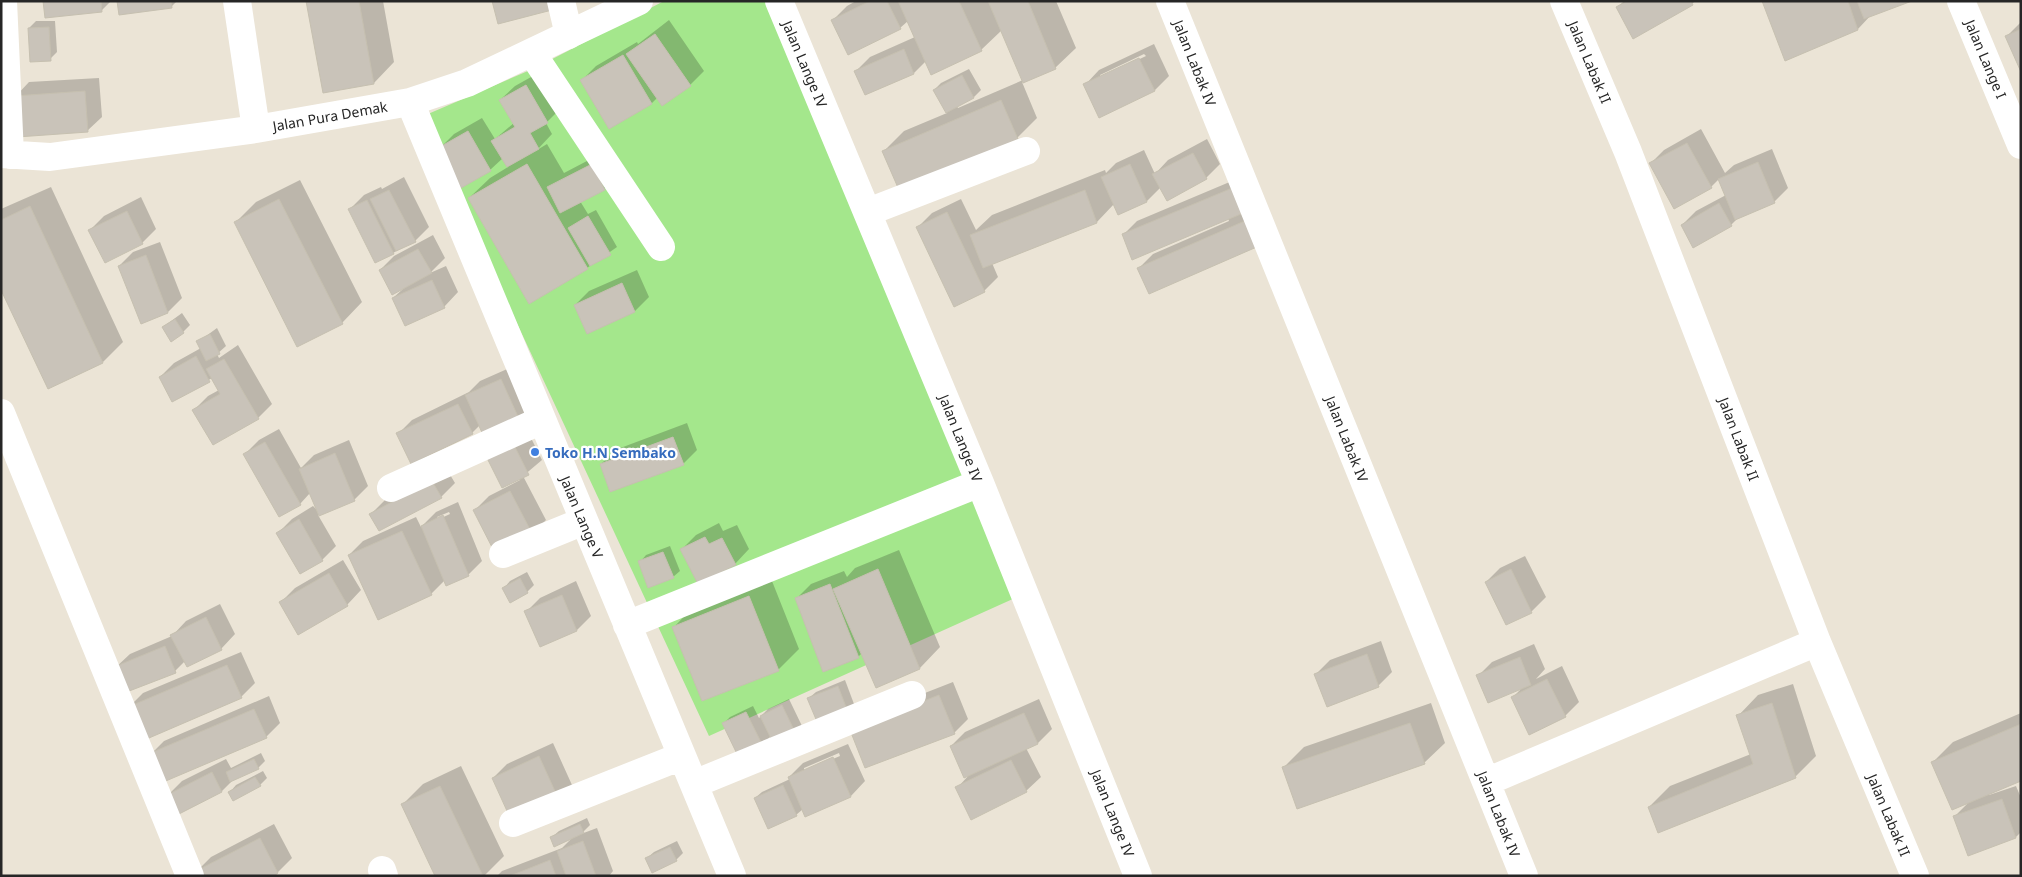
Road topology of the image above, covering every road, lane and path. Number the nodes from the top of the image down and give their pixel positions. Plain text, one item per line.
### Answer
1 (3, 1) edge
2 (237, 1) edge
3 (561, 1) edge
4 (639, 1) edge
5 (779, 1) edge
6 (1170, 1) edge
7 (1564, 1) edge
8 (1962, 1) edge
9 (569, 35) junction
10 (532, 53) junction
11 (410, 102) junction
12 (256, 129) junction
13 (2021, 145) edge
14 (1026, 151) dead end
15 (6, 155) edge
16 (868, 212) junction
17 (661, 247) dead end
18 (1, 414) edge
19 (542, 420) junction
20 (980, 483) junction
21 (391, 488) dead end
22 (584, 521) junction
23 (503, 554) dead end
24 (627, 625) junction
25 (1817, 642) junction
26 (912, 695) dead end
27 (682, 756) junction
28 (1486, 782) junction
29 (694, 784) junction
30 (513, 823) dead end
31 (190, 876) edge
32 (732, 876) edge
33 (1138, 876) edge
34 (1524, 876) edge
35 (1915, 876) edge

1 - 15 street
2 - 12 street
3 - 9 street
4 - 9 street, Jalan Pura Demak
5 - 16 street, Jalan Lange IV
6 - 28 street, Jalan Labak IV
7 - 25 street, Jalan Labak II
8 - 13 street, Jalan Lange I
9 - 10 street, Jalan Pura Demak
10 - 11 street, Jalan Pura Demak
10 - 17 street
11 - 12 street, Jalan Pura Demak
11 - 19 street, Jalan Lange V
12 - 15 street, Jalan Pura Demak
14 - 16 street
16 - 20 street, Jalan Lange IV
18 - 31 street
19 - 21 street
19 - 22 street, Jalan Lange V
20 - 24 street
20 - 33 street, Jalan Lange IV
22 - 23 street
22 - 24 street, Jalan Lange V
24 - 27 street, Jalan Lange V
25 - 28 street
25 - 35 street, Jalan Labak II
26 - 29 street
27 - 29 street, Jalan Lange V
27 - 30 street
28 - 34 street, Jalan Labak IV
29 - 32 street, Jalan Lange V

